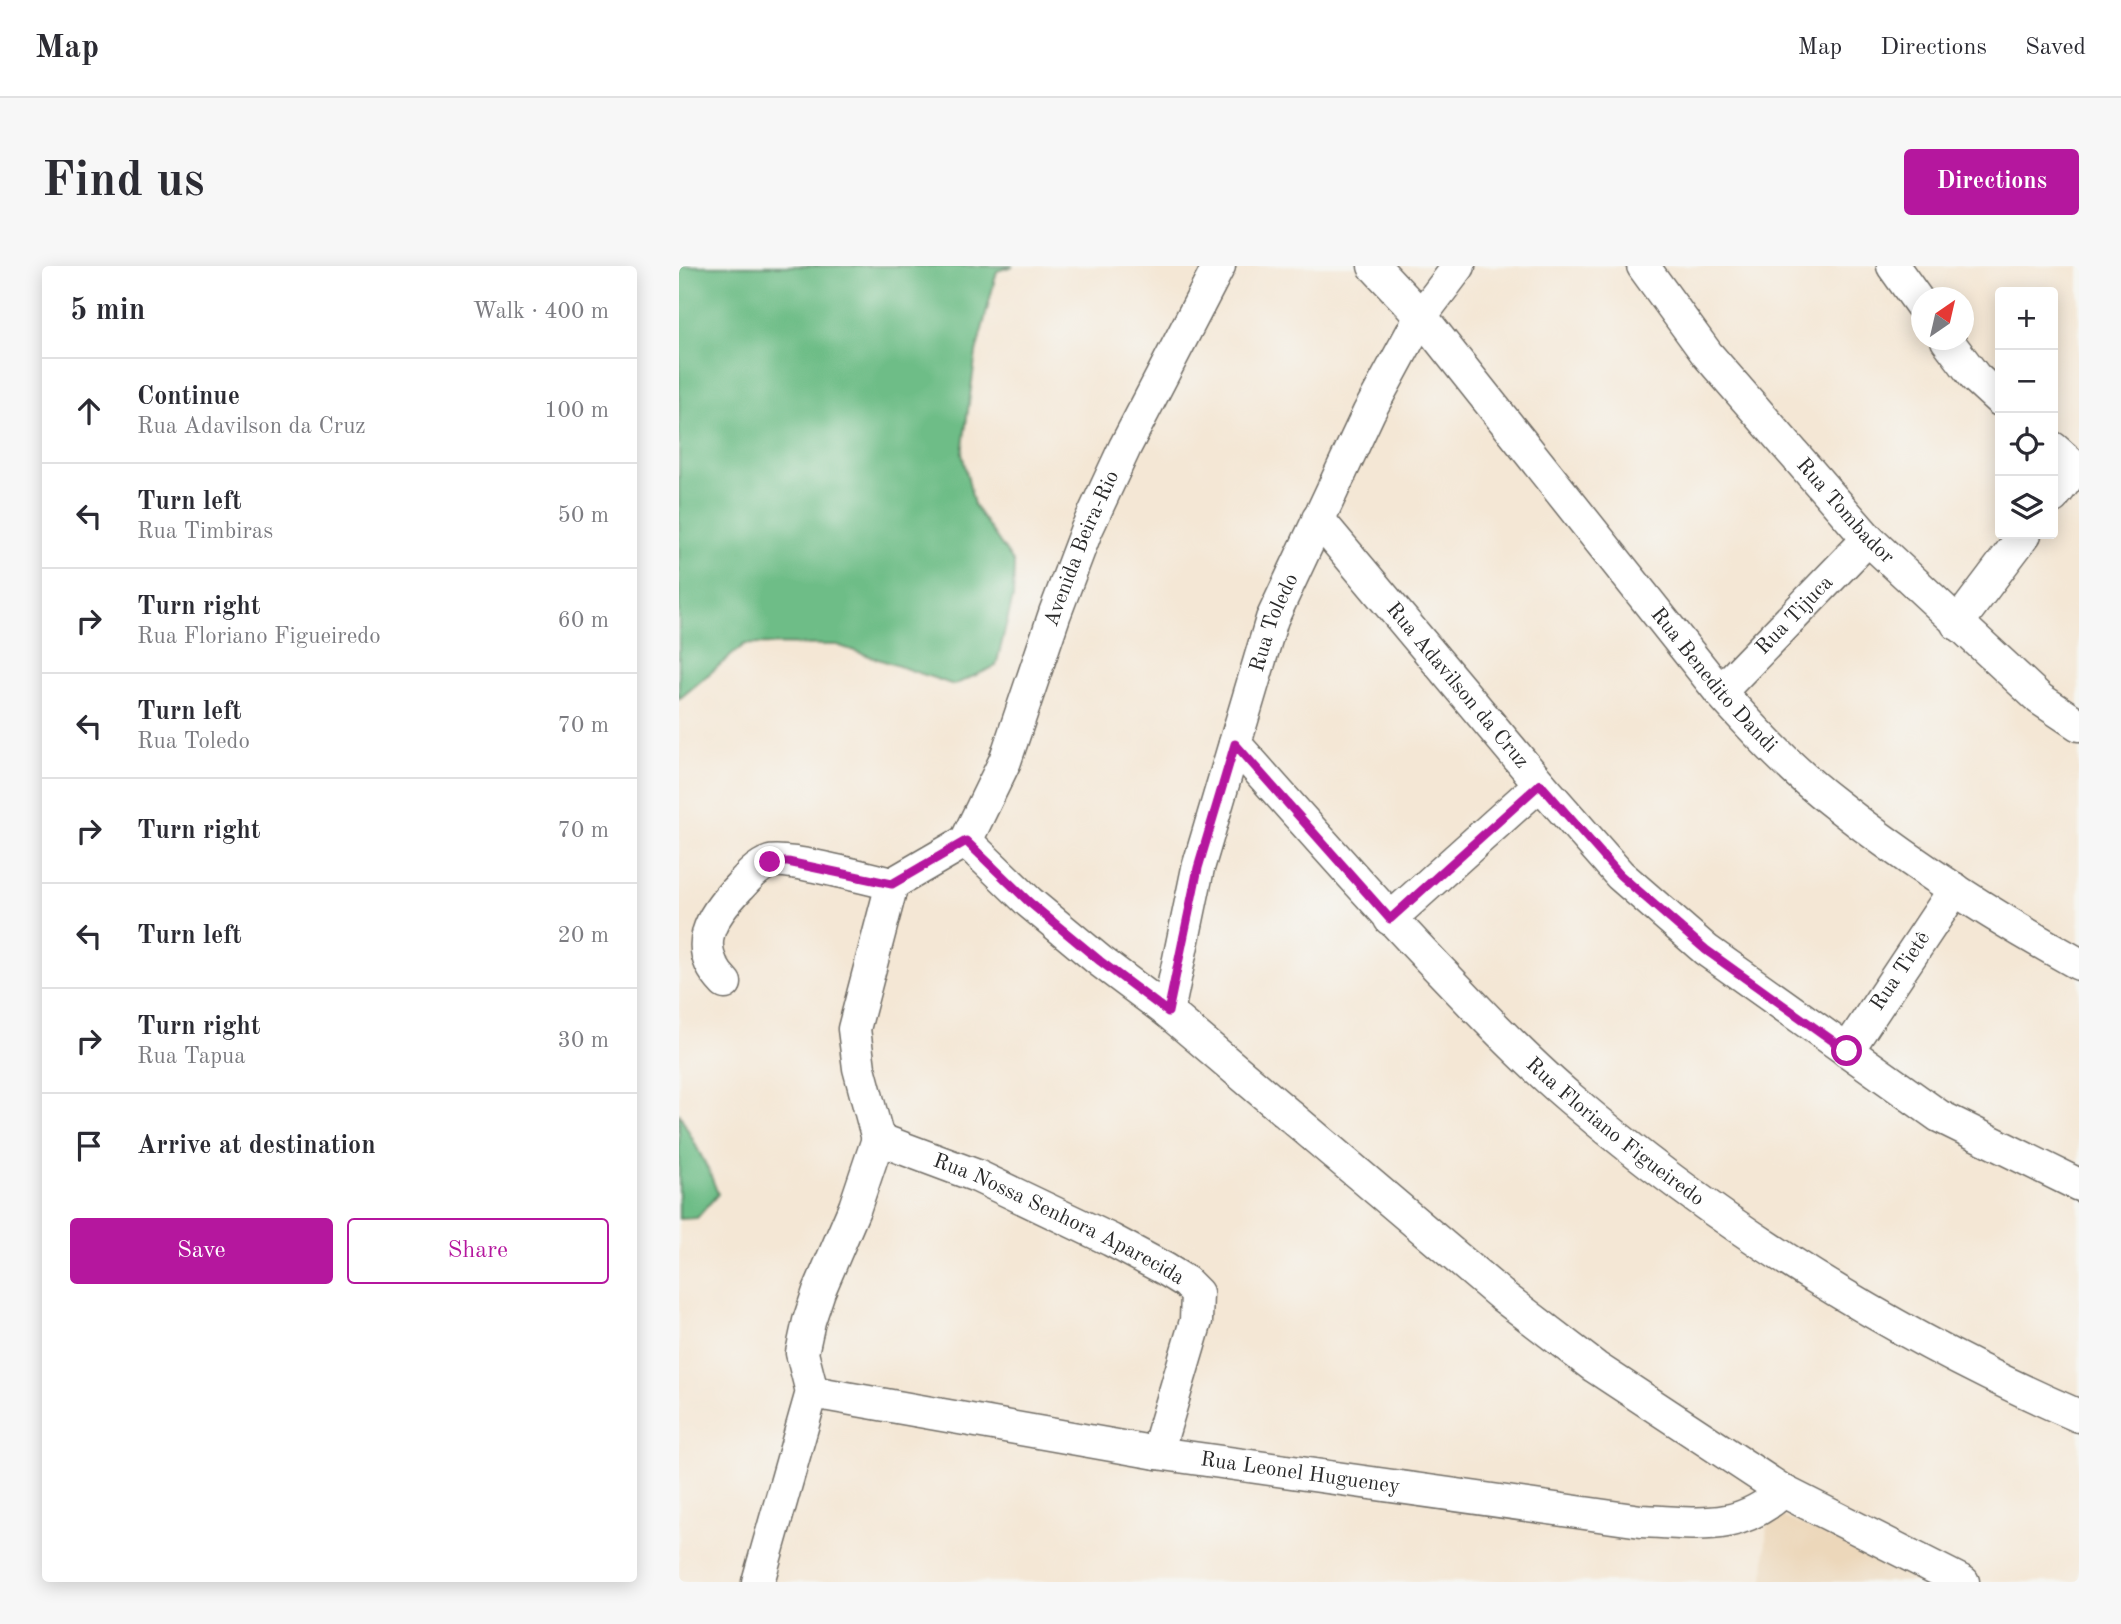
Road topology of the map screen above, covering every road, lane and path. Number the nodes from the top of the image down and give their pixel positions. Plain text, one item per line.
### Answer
1 (1219, 266) edge
2 (1374, 266) edge
3 (1459, 266) edge
4 (1643, 266) edge
5 (1893, 266) edge
6 (1911, 291) edge
7 (1420, 316) junction
8 (1955, 350) edge
9 (1995, 395) edge
10 (2069, 462) edge
11 (2058, 487) edge
12 (1318, 519) junction
13 (2021, 539) edge
14 (1868, 540) junction
15 (1957, 624) junction
16 (1720, 692) junction
17 (2079, 725) edge
18 (1235, 744) junction
19 (1540, 784) junction
20 (966, 841) junction
21 (892, 884) junction
22 (1955, 889) junction
23 (1390, 919) junction
24 (2079, 964) edge
25 (725, 983) dead end
26 (1168, 1012) junction
27 (1847, 1051) junction
28 (878, 1139) junction
29 (2079, 1185) edge
30 (812, 1392) junction
31 (2079, 1416) edge
32 (1157, 1453) junction
33 (1783, 1491) junction
34 (758, 1582) edge
35 (1963, 1582) edge

1 - 20 street, Avenida Beira-Rio
2 - 7 street, Rua Benedito Dandi
3 - 7 street, Rua Toledo
4 - 14 street, Rua Tombador
5 - 6 street
7 - 12 street, Rua Toledo
7 - 16 street, Rua Benedito Dandi
8 - 9 street
10 - 11 street
12 - 18 street, Rua Toledo
12 - 19 street, Rua Adavilson da Cruz
13 - 15 street
14 - 15 street, Rua Tombador
14 - 16 street, Rua Tijuca
15 - 17 street, Rua Tombador
16 - 22 street, Rua Benedito Dandi
18 - 23 street, Rua Floriano Figueiredo
18 - 26 street, Rua Toledo
19 - 23 street
19 - 27 street, Rua Adavilson da Cruz
20 - 21 street
20 - 26 street
21 - 25 street
21 - 28 street
22 - 24 street, Rua Benedito Dandi
22 - 27 street, Rua Tietê
23 - 31 street, Rua Floriano Figueiredo
26 - 33 street
27 - 29 street, Rua Adavilson da Cruz
28 - 30 street
28 - 32 street, Rua Nossa Senhora Aparecida
30 - 32 street, Rua Leonel Hugueney
30 - 34 street
32 - 33 street, Rua Leonel Hugueney
33 - 35 street

